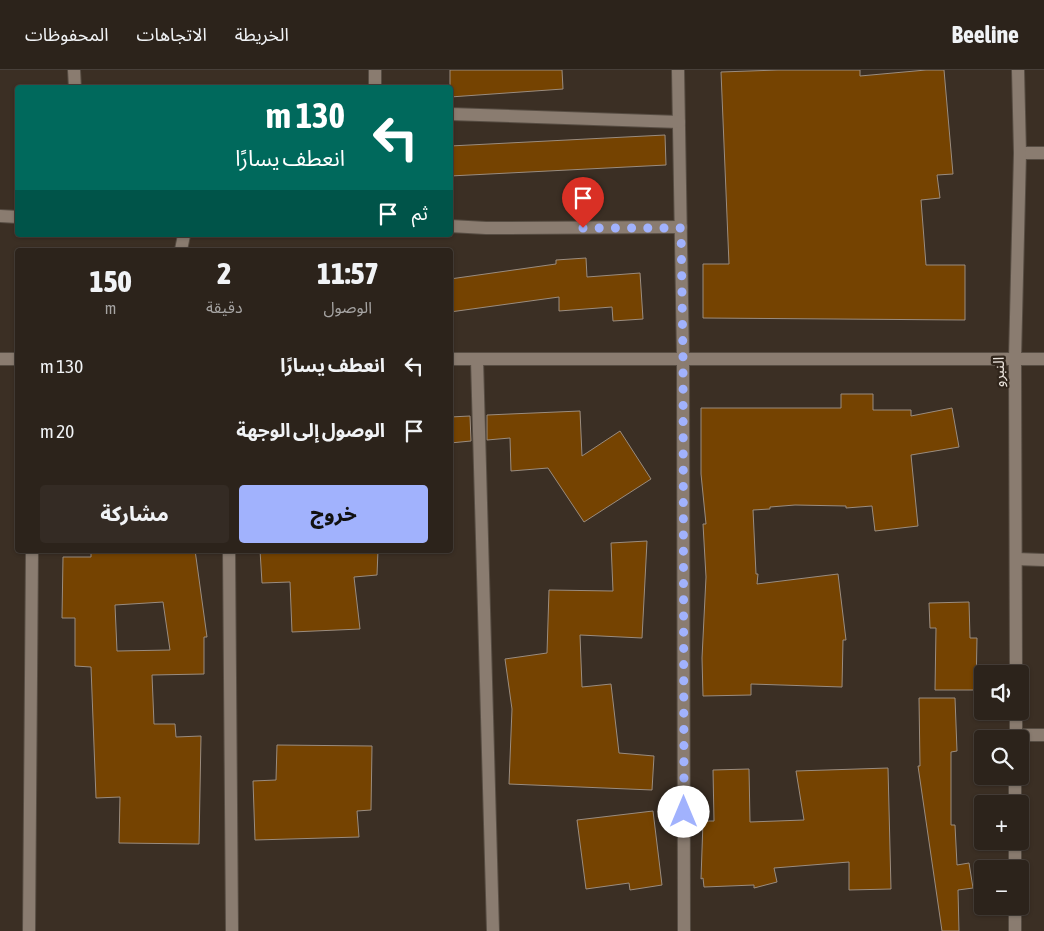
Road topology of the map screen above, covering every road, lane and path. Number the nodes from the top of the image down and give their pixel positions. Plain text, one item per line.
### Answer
1 (74, 70) edge
2 (375, 70) edge
3 (678, 70) edge
4 (1018, 70) edge
5 (75, 85) edge
6 (375, 85) edge
7 (453, 114) edge
8 (679, 122) junction
9 (1020, 153) junction
10 (1044, 153) edge
11 (0, 216) edge
12 (15, 217) edge
13 (453, 226) edge
14 (681, 228) junction
15 (683, 358) junction
16 (1015, 358) junction
17 (0, 359) edge
18 (15, 359) edge
19 (453, 359) edge
20 (1044, 359) edge
21 (477, 360) junction
22 (32, 553) edge
23 (229, 553) edge
24 (1016, 560) junction
25 (1044, 560) edge
26 (1016, 665) edge
27 (1044, 735) edge
28 (1029, 736) edge
29 (1015, 915) edge
30 (30, 931) edge
31 (232, 931) edge
32 (493, 931) edge
33 (684, 931) edge
34 (1015, 931) edge

1 - 5 street
2 - 6 street
3 - 8 street
4 - 9 street, النبرو
7 - 8 street
8 - 14 street
9 - 10 street
9 - 16 street, النبرو
11 - 12 street
13 - 14 street
14 - 15 street
15 - 16 street
15 - 21 street
15 - 33 street
16 - 20 street
16 - 24 street, النبرو
17 - 18 street
19 - 21 street
21 - 32 street
22 - 30 street
23 - 31 street
24 - 25 street
24 - 26 street, النبرو
27 - 28 street
29 - 34 street

